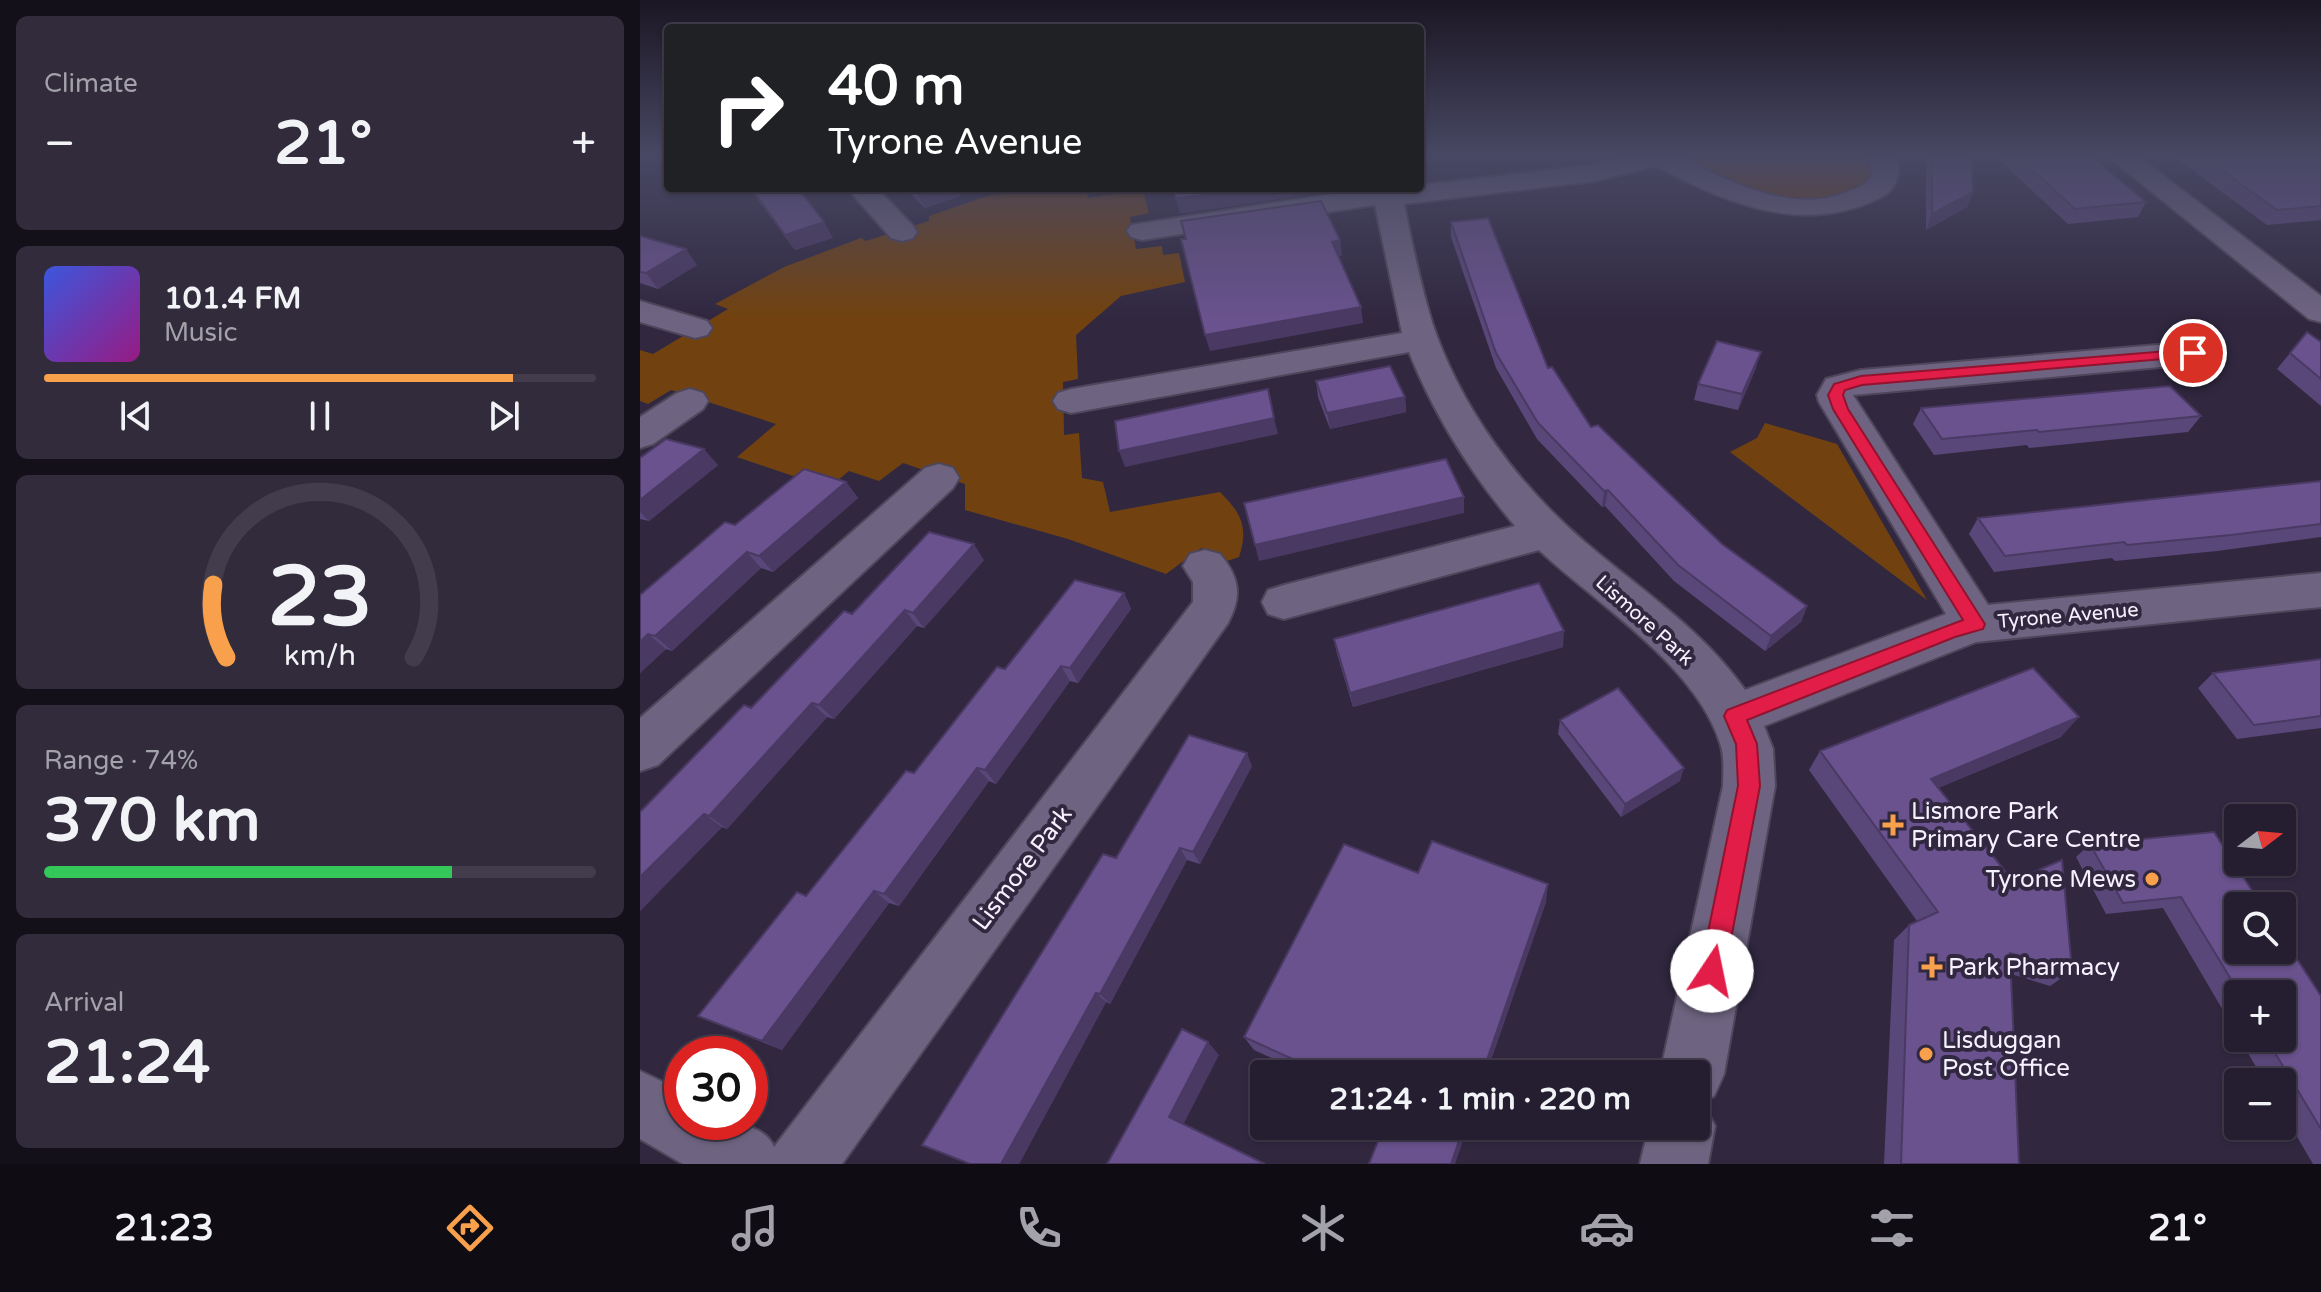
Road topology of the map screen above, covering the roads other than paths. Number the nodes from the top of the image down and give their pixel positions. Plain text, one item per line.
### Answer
1 (880, 208) edge
2 (1288, 208) edge
3 (1391, 208) edge
4 (2188, 208) edge
5 (1142, 231) dead end
6 (902, 232) dead end
7 (640, 311) edge
8 (2321, 312) edge
9 (695, 328) dead end
10 (1421, 340) junction
11 (2193, 353) dead end
12 (690, 401) dead end
13 (1071, 401) dead end
14 (640, 435) edge
15 (939, 478) dead end
16 (1546, 533) junction
17 (1205, 566) dead end
18 (2321, 590) edge
19 (1284, 602) dead end
20 (1976, 624) junction
21 (1735, 716) junction
22 (640, 749) edge
23 (1695, 1060) edge
24 (640, 1103) edge
25 (1679, 1140) edge
26 (748, 1164) edge
27 (801, 1164) edge
28 (1674, 1164) edge

1 - 6 street
2 - 5 street
3 - 10 street, Lismore Park
4 - 8 street
7 - 9 street
10 - 13 street
10 - 16 street, Lismore Park
11 - 20 street
12 - 14 street
15 - 22 street
16 - 19 street
16 - 21 street, Lismore Park
17 - 27 street, Lismore Park
18 - 20 street, Tyrone Avenue
20 - 21 street, Tyrone Avenue
21 - 23 street
24 - 26 street
25 - 28 street

